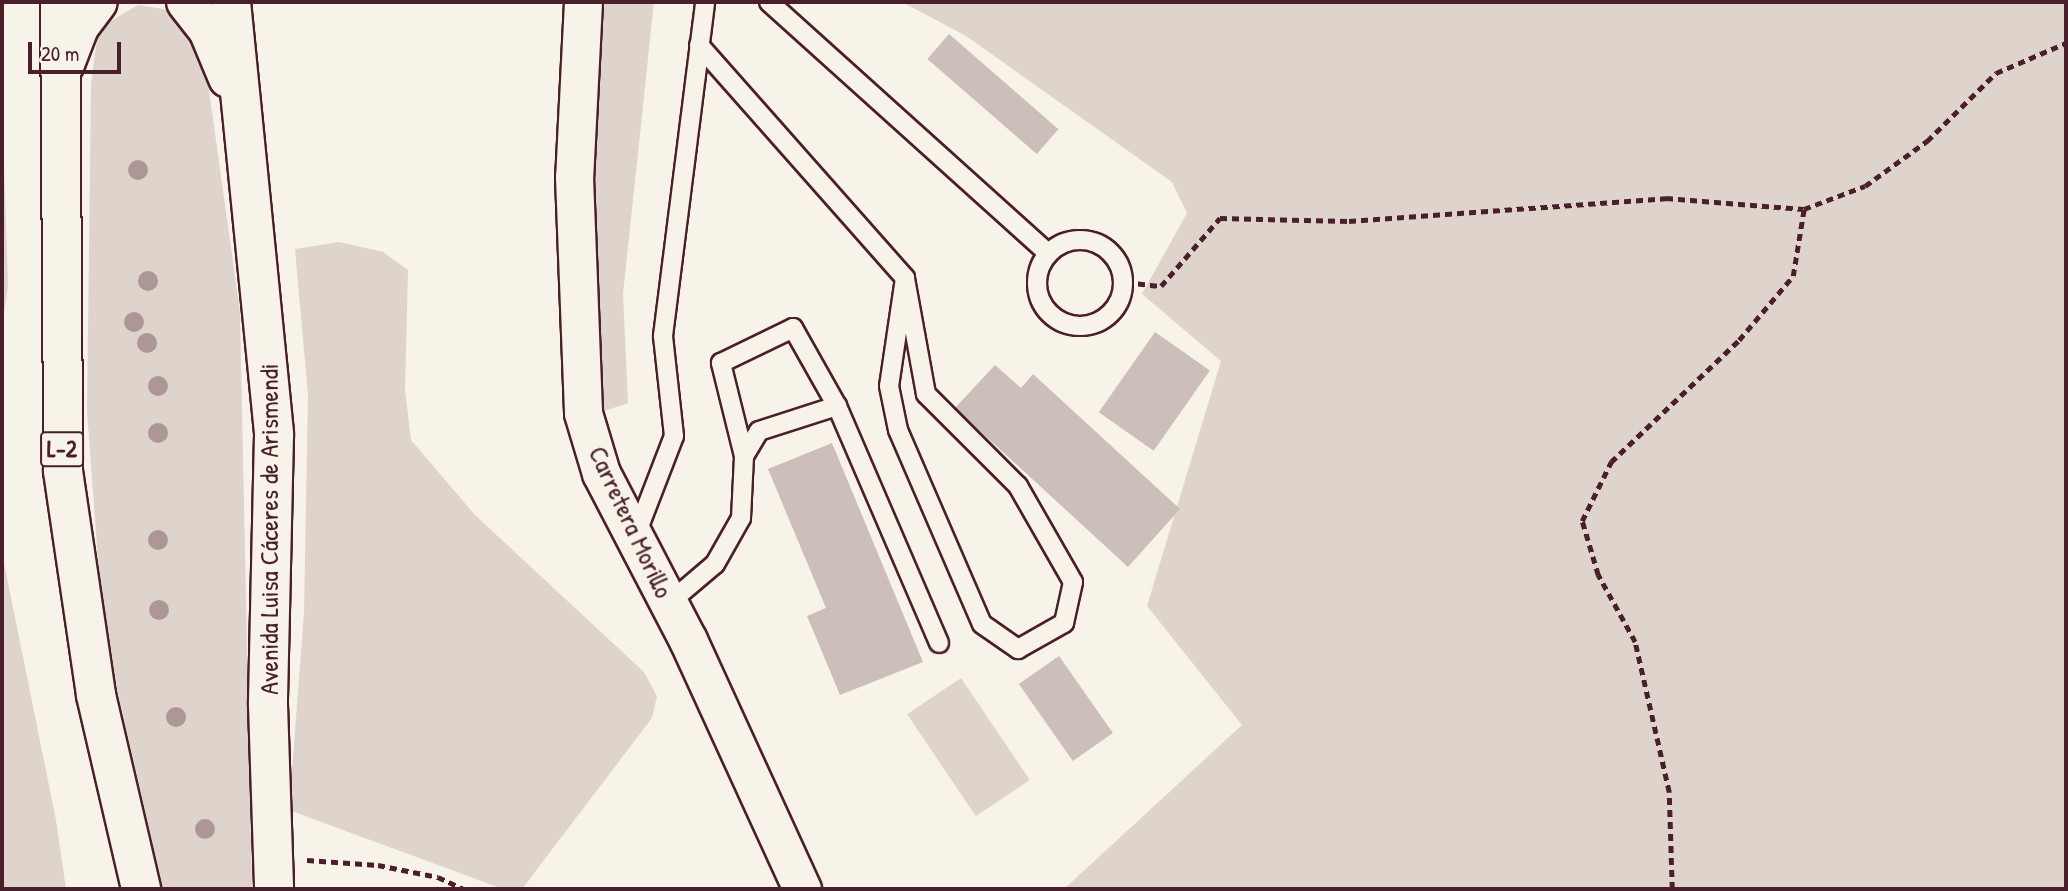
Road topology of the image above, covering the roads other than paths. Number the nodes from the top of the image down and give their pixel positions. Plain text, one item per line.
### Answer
1 (60, 2) edge
2 (98, 2) edge
3 (186, 2) edge
4 (231, 2) edge
5 (583, 2) edge
6 (705, 2) edge
7 (769, 2) edge
8 (699, 45) junction
9 (58, 83) junction
10 (244, 119) junction
11 (1047, 252) junction
12 (905, 278) junction
13 (837, 406) junction
14 (744, 456) junction
15 (635, 537) junction
16 (669, 603) junction
17 (939, 643) dead end
18 (273, 873) edge
19 (141, 889) edge
20 (802, 889) edge

1 - 9 main road, L-2
2 - 9 main road, L-2
3 - 10 main road
4 - 10 main road, Avenida Luisa Cáceres de Arismendi
5 - 15 street, Carretera Morillo
6 - 8 lane
7 - 11 lane
8 - 12 lane
8 - 15 lane
9 - 19 main road, L-2
10 - 18 main road, Avenida Luisa Cáceres de Arismendi
11 - 11 lane
12 - 12 lane
13 - 14 lane
13 - 14 lane
13 - 17 lane
14 - 16 lane
15 - 16 street, Carretera Morillo
16 - 20 street, Carretera Morillo

